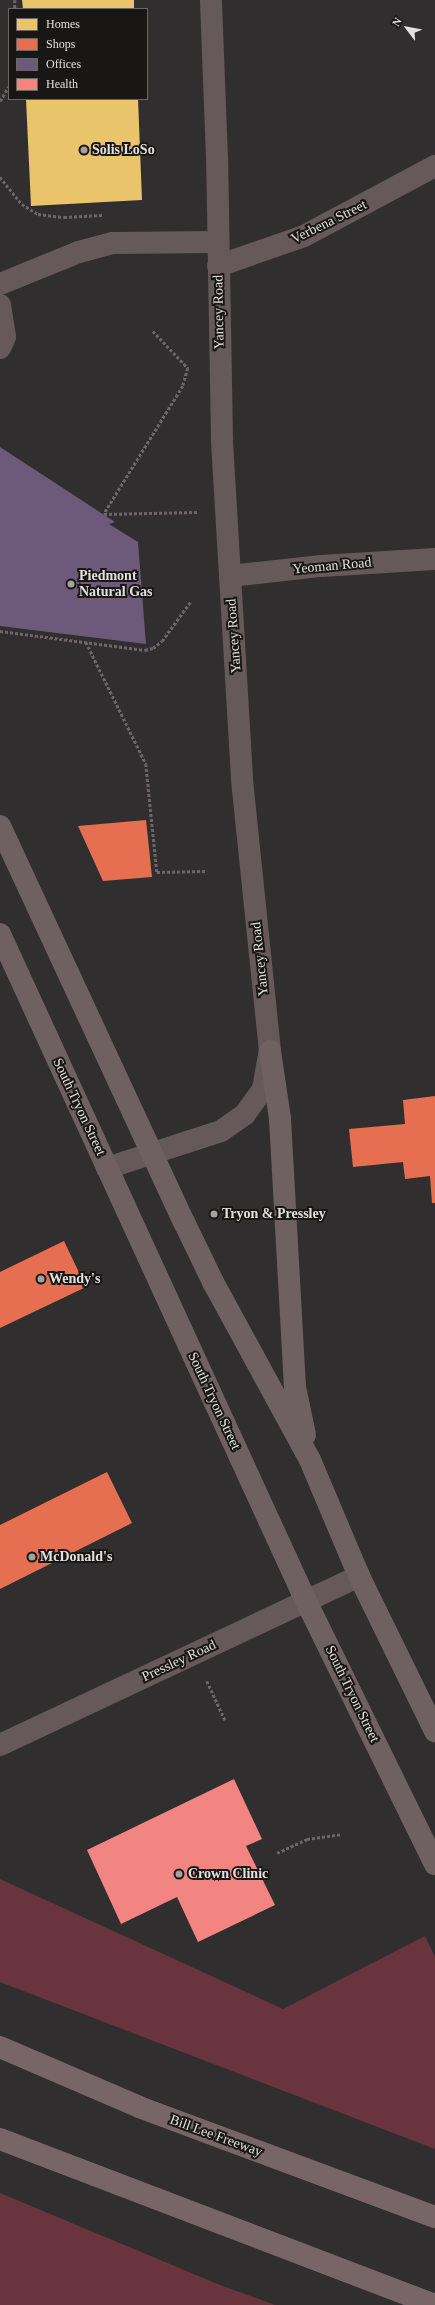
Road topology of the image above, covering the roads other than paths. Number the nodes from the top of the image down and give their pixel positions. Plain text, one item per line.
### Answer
1 (211, 0) edge
2 (435, 166) edge
3 (218, 242) junction
4 (218, 266) junction
5 (0, 284) edge
6 (0, 305) edge
7 (0, 348) edge
8 (435, 559) edge
9 (230, 576) junction
10 (0, 826) edge
11 (0, 934) edge
12 (270, 1051) junction
13 (152, 1154) junction
14 (106, 1168) junction
15 (310, 1460) junction
16 (359, 1576) junction
17 (306, 1601) junction
18 (435, 1731) edge
19 (0, 1745) edge
20 (435, 1864) edge
21 (0, 2047) edge
22 (0, 2139) edge
23 (435, 2217) edge
24 (435, 2305) edge

1 - 3 street, Yancey Road
2 - 4 street, Verbena Street
3 - 4 street, Yancey Road
3 - 5 street
4 - 9 street, Yancey Road
6 - 7 street
8 - 9 street, Yeoman Road
9 - 12 street, Yancey Road
10 - 13 main road
11 - 14 main road, South Tryon Street
12 - 13 street, Yancey Road
12 - 15 main road
13 - 14 street, Yancey Road
13 - 15 main road
14 - 17 main road, South Tryon Street
15 - 16 main road
16 - 17 street, Pressley Road
16 - 18 main road
17 - 19 street, Pressley Road
17 - 20 main road, South Tryon Street
21 - 23 highway, Bill Lee Freeway
22 - 24 highway

